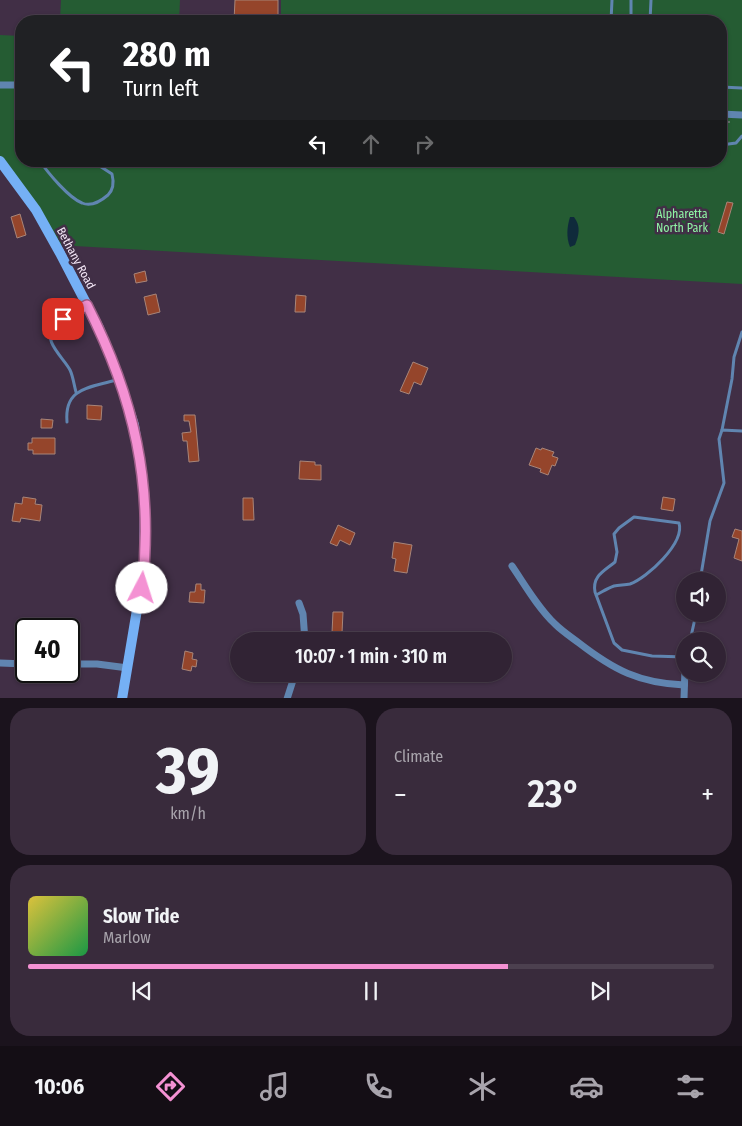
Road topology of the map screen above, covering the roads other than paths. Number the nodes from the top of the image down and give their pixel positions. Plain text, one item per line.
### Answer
1 (612, 0) edge
2 (631, 0) edge
3 (651, 0) edge
4 (611, 15) edge
5 (631, 15) edge
6 (650, 15) edge
7 (0, 85) edge
8 (15, 85) edge
9 (727, 87) edge
10 (742, 88) edge
11 (727, 114) edge
12 (742, 115) edge
13 (742, 136) edge
14 (727, 145) edge
15 (0, 160) edge
16 (45, 167) edge
17 (101, 167) edge
18 (87, 305) junction
19 (742, 332) edge
20 (120, 379) junction
21 (76, 392) junction
22 (66, 422) dead end
23 (722, 430) junction
24 (742, 431) edge
25 (512, 566) dead end
26 (702, 572) edge
27 (596, 595) junction
28 (299, 603) dead end
29 (304, 632) edge
30 (676, 657) edge
31 (0, 663) edge
32 (15, 664) edge
33 (80, 664) edge
34 (128, 668) junction
35 (292, 682) edge
36 (684, 682) edge
37 (684, 685) junction
38 (122, 698) edge
39 (287, 698) edge
40 (684, 698) edge

1 - 4 lane
2 - 5 lane
3 - 6 lane
7 - 8 street
9 - 10 lane
11 - 12 street
13 - 14 lane
15 - 18 street, Bethany Road
16 - 17 lane
18 - 20 street, Bethany Road
18 - 21 lane
19 - 23 lane
20 - 21 lane
20 - 34 street, Bethany Road
21 - 22 lane
23 - 24 lane
23 - 26 lane
25 - 37 street
27 - 27 lane
27 - 30 lane
28 - 29 street
31 - 32 street
33 - 34 street
34 - 38 street, Bethany Road
35 - 39 street
36 - 37 street
37 - 40 street

